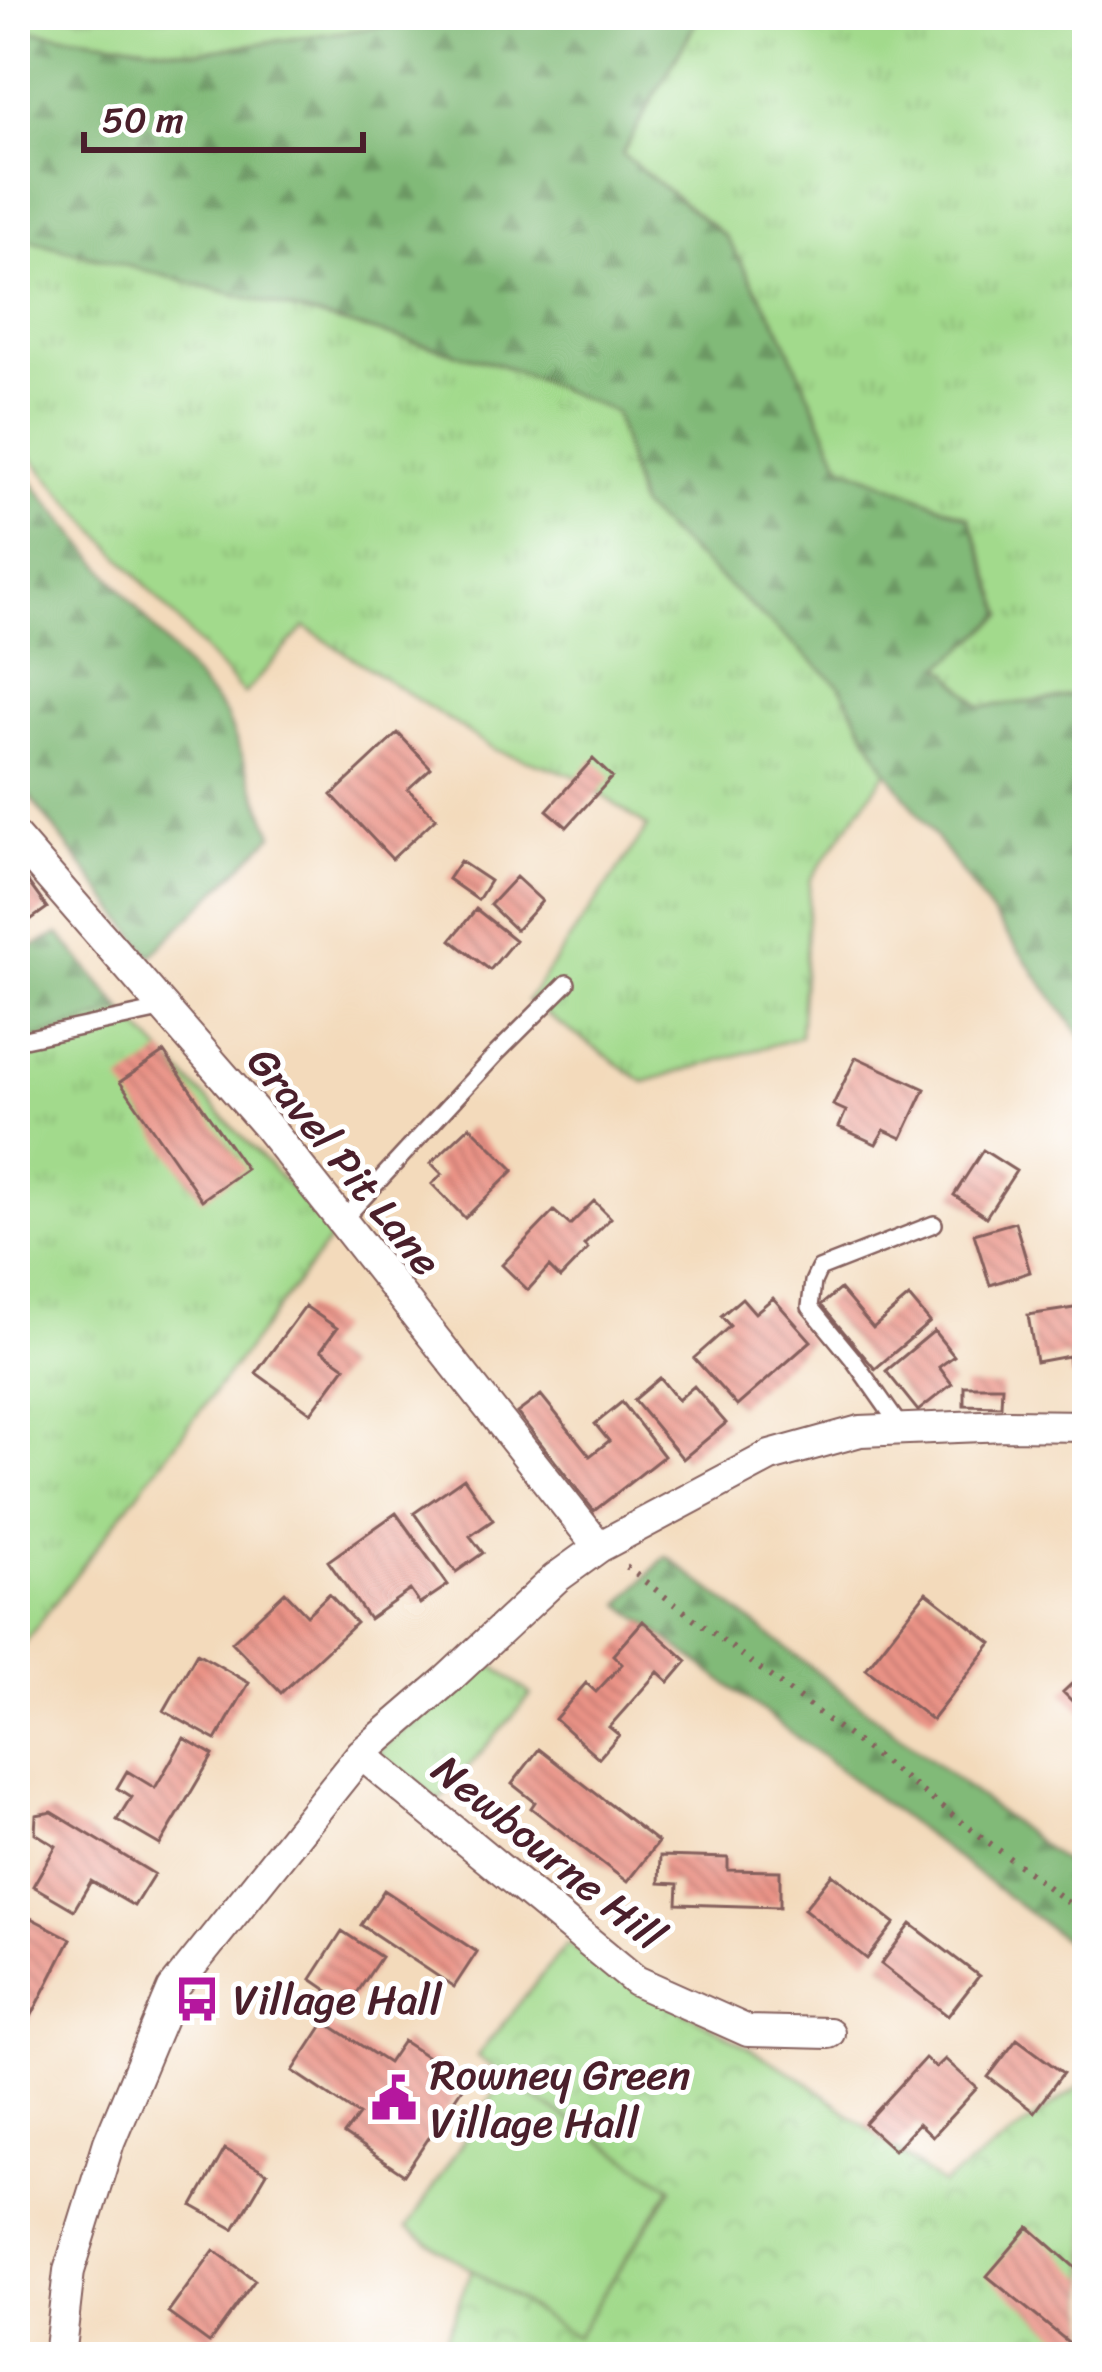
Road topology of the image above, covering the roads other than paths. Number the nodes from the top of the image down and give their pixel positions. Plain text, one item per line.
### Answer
1 (15, 837) edge
2 (567, 983) dead end
3 (165, 1009) junction
4 (15, 1041) edge
5 (341, 1222) junction
6 (934, 1224) dead end
7 (1087, 1426) edge
8 (902, 1430) junction
9 (599, 1547) junction
10 (361, 1754) junction
11 (829, 2032) dead end
12 (59, 2357) edge

1 - 3 street, Gravel Pit Lane
2 - 5 lane
3 - 4 lane
3 - 5 street, Gravel Pit Lane
5 - 9 street, Gravel Pit Lane
6 - 8 lane
7 - 8 street
8 - 9 street
9 - 10 street
10 - 11 street, Newbourne Hill
10 - 12 street

